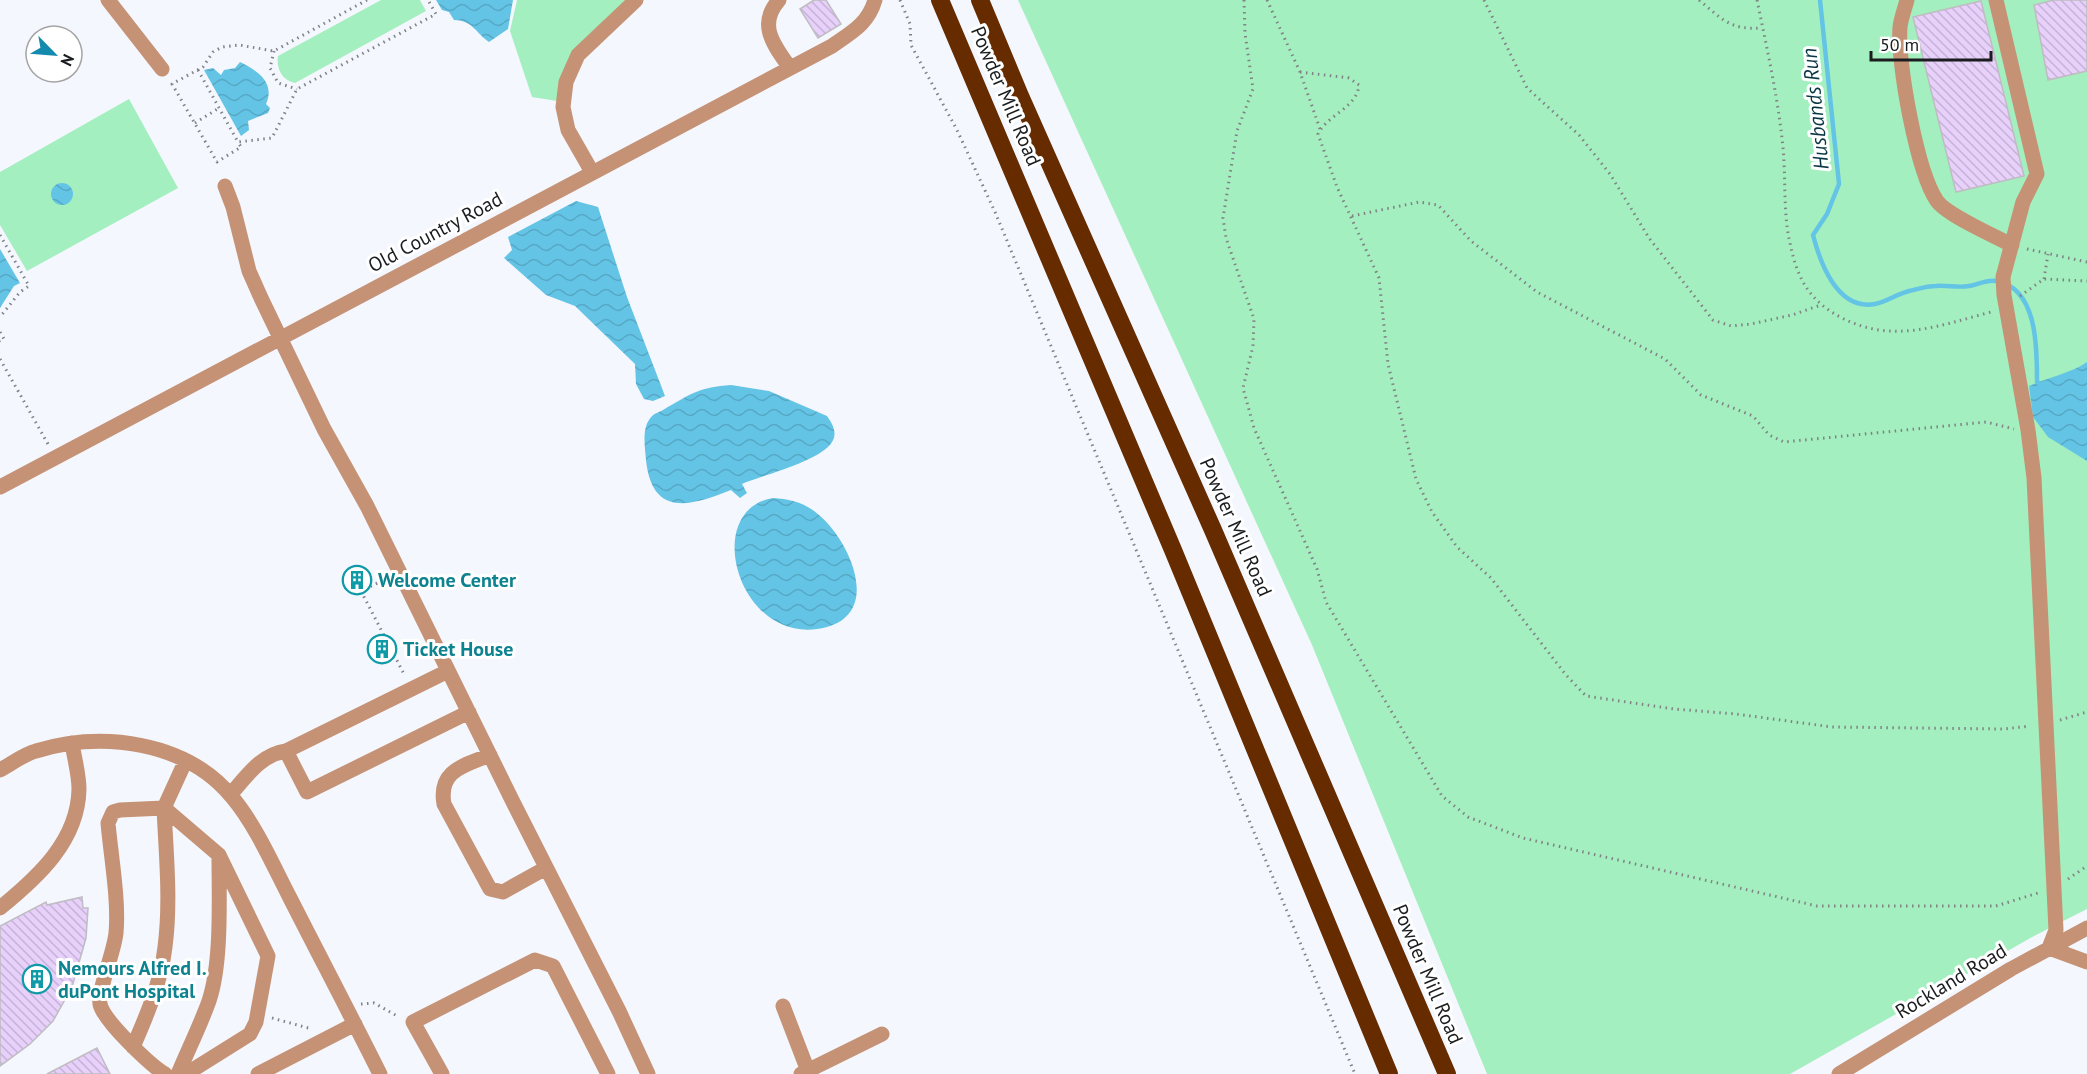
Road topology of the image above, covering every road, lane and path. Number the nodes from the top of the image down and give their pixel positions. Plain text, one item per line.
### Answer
1 (108, 0) edge
2 (367, 0) edge
3 (428, 0) edge
4 (636, 0) edge
5 (778, 0) edge
6 (875, 0) edge
7 (900, 0) edge
8 (940, 0) edge
9 (980, 0) edge
10 (1244, 0) edge
11 (1267, 0) edge
12 (1484, 0) edge
13 (1699, 0) edge
14 (1756, 0) edge
15 (1907, 0) edge
16 (1996, 0) edge
17 (1762, 28) junction
18 (274, 51) junction
19 (790, 68) junction
20 (162, 69) dead end
21 (198, 70) junction
22 (1300, 72) junction
23 (297, 89) junction
24 (219, 108) junction
25 (195, 123) junction
26 (1321, 129) junction
27 (238, 142) junction
28 (592, 172) junction
29 (225, 186) dead end
30 (1352, 216) junction
31 (0, 235) edge
32 (2012, 245) junction
33 (2048, 253) junction
34 (2087, 262) edge
35 (2044, 279) junction
36 (2087, 281) edge
37 (2007, 302) junction
38 (1821, 305) junction
39 (0, 317) edge
40 (0, 332) edge
41 (282, 337) junction
42 (0, 341) edge
43 (0, 359) edge
44 (2028, 430) junction
45 (56, 457) junction
46 (0, 487) edge
47 (400, 572) junction
48 (448, 670) junction
49 (411, 688) junction
50 (469, 712) junction
51 (2087, 712) edge
52 (2046, 724) junction
53 (72, 743) junction
54 (286, 751) junction
55 (490, 755) junction
56 (185, 762) junction
57 (0, 770) edge
58 (230, 795) junction
59 (164, 808) junction
60 (219, 855) junction
61 (546, 868) junction
62 (2054, 888) junction
63 (0, 908) edge
64 (2087, 928) edge
65 (2049, 948) junction
66 (2087, 962) edge
67 (356, 1005) dead end
68 (783, 1006) dead end
69 (265, 1016) dead end
70 (413, 1022) junction
71 (355, 1024) junction
72 (319, 1031) dead end
73 (882, 1034) dead end
74 (133, 1047) junction
75 (804, 1072) edge
76 (165, 1074) edge
77 (178, 1074) edge
78 (186, 1074) edge
79 (258, 1074) edge
80 (380, 1074) edge
81 (442, 1074) edge
82 (608, 1074) edge
83 (648, 1074) edge
84 (1355, 1074) edge
85 (1389, 1074) edge
86 (1447, 1074) edge
87 (1839, 1074) edge

1 - 20 street
2 - 18 path
3 - 23 path
4 - 28 street
5 - 19 street
6 - 19 street, Old Country Road
7 - 84 path
8 - 85 highway, Powder Mill Road
9 - 86 highway, Powder Mill Road
10 - 62 path
11 - 22 path
12 - 38 path
13 - 17 path
14 - 17 path
15 - 32 street
16 - 32 street
17 - 38 path
18 - 21 path
18 - 23 path
19 - 28 street, Old Country Road
21 - 24 path
21 - 25 path
22 - 26 path
22 - 26 path
23 - 27 path
24 - 25 path
24 - 27 path
25 - 27 path
26 - 30 path
28 - 41 street, Old Country Road
29 - 41 street
30 - 44 path
30 - 52 path
31 - 39 path
32 - 33 path
32 - 37 street
33 - 34 path
33 - 35 path
35 - 36 path
35 - 37 path
37 - 38 path
37 - 44 street
40 - 42 path
41 - 45 street, Old Country Road
41 - 47 street
43 - 45 path
44 - 52 street
45 - 46 street, Old Country Road
47 - 48 street
47 - 49 path
48 - 49 street
48 - 50 street
49 - 54 street
50 - 54 street
50 - 55 street
51 - 52 path
52 - 62 street
53 - 56 street
53 - 57 street
53 - 63 street
54 - 58 street
55 - 61 street
55 - 61 street
56 - 58 street
56 - 59 street
58 - 71 street
59 - 60 street
59 - 74 street
59 - 74 street
60 - 77 street
60 - 78 street
61 - 83 street
62 - 65 street
64 - 65 street, Rockland Road
65 - 66 street
65 - 87 street, Rockland Road
67 - 70 path
68 - 75 street
69 - 72 path
70 - 81 street
70 - 82 street
71 - 79 street
71 - 80 street
73 - 75 street
74 - 76 street

